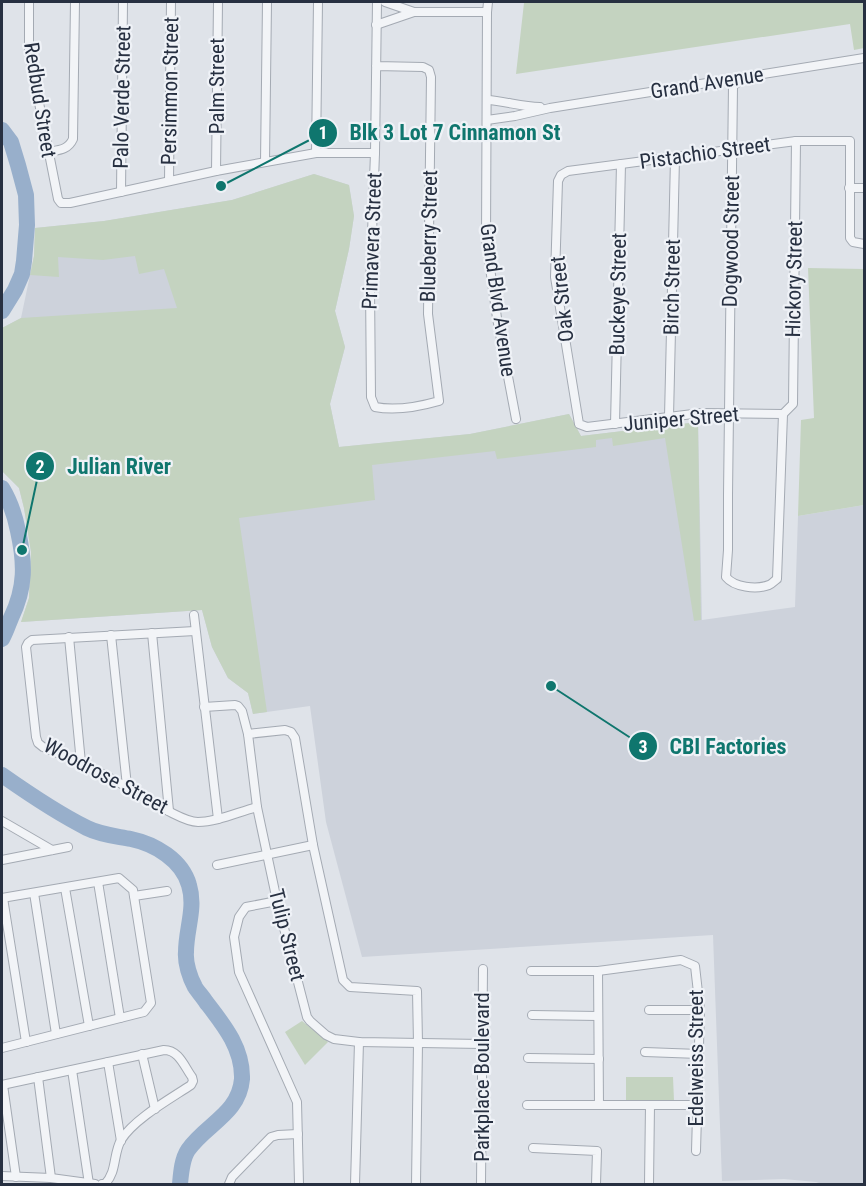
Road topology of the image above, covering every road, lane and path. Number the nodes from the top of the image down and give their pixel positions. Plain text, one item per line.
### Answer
1 (29, 2) edge
2 (75, 2) edge
3 (123, 2) edge
4 (171, 2) edge
5 (218, 2) edge
6 (267, 2) edge
7 (318, 2) edge
8 (376, 2) edge
9 (385, 2) edge
10 (489, 2) edge
11 (414, 12) junction
12 (487, 12) junction
13 (376, 25) junction
14 (864, 58) edge
15 (376, 66) junction
16 (746, 76) junction
17 (487, 100) junction
18 (550, 108) junction
19 (487, 120) junction
20 (796, 141) junction
21 (733, 149) junction
22 (48, 152) junction
23 (316, 153) junction
24 (375, 153) junction
25 (675, 158) junction
26 (265, 162) junction
27 (621, 164) junction
28 (216, 171) junction
29 (561, 175) joint
30 (169, 181) junction
31 (849, 188) junction
32 (864, 188) edge
33 (121, 192) junction
34 (864, 244) edge
35 (375, 407) joint
36 (729, 413) junction
37 (783, 414) junction
38 (669, 417) junction
39 (516, 419) dead end
40 (579, 424) joint
41 (615, 424) junction
42 (194, 615) dead end
43 (195, 631) junction
44 (152, 633) junction
45 (111, 635) junction
46 (69, 637) junction
47 (204, 707) junction
48 (248, 734) junction
49 (81, 763) junction
50 (127, 786) junction
51 (256, 807) junction
52 (169, 811) junction
53 (218, 819) junction
54 (2, 821) edge
55 (313, 845) junction
56 (68, 847) dead end
57 (52, 850) junction
58 (267, 855) junction
59 (2, 860) edge
60 (217, 865) dead end
61 (98, 882) junction
62 (65, 888) junction
63 (167, 891) dead end
64 (34, 893) junction
65 (134, 896) junction
66 (2, 898) edge
67 (277, 901) junction
68 (483, 969) dead end
69 (531, 971) dead end
70 (598, 971) junction
71 (649, 1010) dead end
72 (700, 1010) junction
73 (532, 1015) dead end
74 (598, 1016) junction
75 (120, 1018) junction
76 (89, 1026) junction
77 (56, 1034) junction
78 (26, 1042) junction
79 (359, 1042) junction
80 (418, 1043) junction
81 (482, 1044) junction
82 (2, 1048) edge
83 (645, 1052) dead end
84 (142, 1054) junction
85 (699, 1054) junction
86 (528, 1058) dead end
87 (599, 1059) junction
88 (108, 1062) junction
89 (72, 1070) junction
90 (38, 1077) junction
91 (2, 1085) edge
92 (527, 1105) dead end
93 (599, 1105) junction
94 (650, 1105) junction
95 (698, 1105) junction
96 (155, 1109) junction
97 (298, 1134) junction
98 (121, 1141) junction
99 (533, 1148) dead end
100 (696, 1151) dead end
101 (2, 1176) edge
102 (16, 1177) junction
103 (51, 1178) junction
104 (89, 1184) edge
105 (95, 1185) edge
106 (102, 1185) edge
107 (230, 1185) edge
108 (298, 1185) edge
109 (355, 1185) edge
110 (416, 1185) edge
111 (481, 1185) edge
112 (596, 1185) edge
113 (649, 1185) edge

1 - 22 street, Redbud Street
2 - 22 street
3 - 33 street, Palo Verde Street
4 - 30 street, Persimmon Street
5 - 28 street, Palm Street
6 - 26 street
7 - 23 street
8 - 13 street, Primavera Street
9 - 11 street
10 - 12 street, Grand Blvd Avenue
11 - 12 street
11 - 13 street
12 - 17 street, Grand Blvd Avenue
13 - 15 street, Primavera Street
14 - 16 street, Grand Avenue
15 - 24 street, Primavera Street
15 - 35 street, Blueberry Street
16 - 18 street, Grand Avenue
16 - 21 street, Dogwood Street
17 - 18 street, Grand Avenue
17 - 19 street, Grand Blvd Avenue
18 - 19 street, Grand Avenue
19 - 39 street, Grand Blvd Avenue
20 - 21 street, Pistachio Street
20 - 31 street, Pistachio Street
20 - 37 street, Hickory Street
21 - 25 street, Pistachio Street
21 - 36 street, Dogwood Street
22 - 33 street, Redbud Street
23 - 24 street
23 - 26 street
24 - 35 street, Primavera Street
25 - 27 street, Pistachio Street
25 - 38 street, Birch Street
26 - 28 street
27 - 29 street, Pistachio Street
27 - 41 street, Buckeye Street
28 - 30 street
29 - 40 street, Oak Street
30 - 33 street
31 - 32 street
31 - 34 street
36 - 37 street, Juniper Street
36 - 37 street, Hickory Street
36 - 38 street, Juniper Street
38 - 41 street, Juniper Street
40 - 41 street, Juniper Street
42 - 43 street
43 - 44 street, Woodrose Street
43 - 47 street
44 - 45 street, Woodrose Street
44 - 52 street
45 - 46 street, Woodrose Street
45 - 50 street
46 - 49 street
46 - 49 street, Woodrose Street
47 - 48 street, Tulip Street
47 - 53 street
48 - 51 street, Tulip Street
48 - 55 street
49 - 50 street, Woodrose Street
50 - 52 street, Woodrose Street
51 - 53 street, Woodrose Street
51 - 58 street, Tulip Street
52 - 53 street, Woodrose Street
54 - 57 street
55 - 58 street
55 - 80 street
56 - 57 street
57 - 59 street
58 - 60 street
58 - 67 street, Tulip Street
61 - 62 street
61 - 65 street
61 - 75 street
62 - 64 street
62 - 76 street
63 - 65 street
64 - 66 street
64 - 77 street
65 - 75 street
66 - 78 street
67 - 79 street, Tulip Street
67 - 97 street
68 - 81 street, Parkplace Boulevard
69 - 70 street
70 - 72 street, Edelweiss Street
70 - 74 street
71 - 72 street
72 - 85 street, Edelweiss Street
73 - 74 street
74 - 87 street
75 - 76 street
76 - 77 street
77 - 78 street
78 - 82 street
79 - 80 street, Tulip Street
79 - 109 street
80 - 81 street, Tulip Street
80 - 110 street
81 - 111 street, Parkplace Boulevard
83 - 85 street
84 - 88 street
84 - 96 street
84 - 96 street
85 - 95 street, Edelweiss Street
86 - 87 street
87 - 93 street
88 - 89 street
88 - 98 street
89 - 90 street
89 - 104 street
90 - 91 street
90 - 103 street
91 - 102 street
92 - 93 street
93 - 94 street
94 - 95 street
94 - 113 street
95 - 100 street, Edelweiss Street
96 - 98 street
97 - 107 street
97 - 108 street
98 - 106 street
99 - 112 street
101 - 102 street
102 - 103 street
103 - 104 street
104 - 105 street

